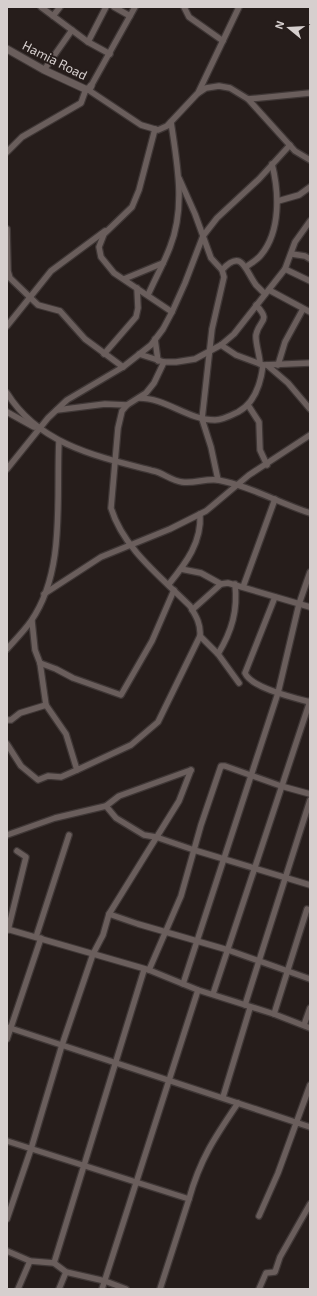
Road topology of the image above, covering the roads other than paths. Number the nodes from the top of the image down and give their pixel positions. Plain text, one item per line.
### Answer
1 (41, 7) edge
2 (60, 7) edge
3 (106, 7) edge
4 (114, 7) edge
5 (135, 7) edge
6 (184, 7) edge
7 (239, 7) edge
8 (53, 16) junction
9 (130, 16) junction
10 (72, 30) junction
11 (223, 41) junction
12 (88, 42) junction
13 (7, 49) edge
14 (110, 54) junction
15 (44, 70) junction
16 (88, 88) junction
17 (310, 93) edge
18 (198, 94) junction
19 (248, 99) junction
20 (170, 122) junction
21 (155, 129) junction
22 (290, 145) junction
23 (7, 152) edge
24 (310, 160) edge
25 (272, 164) junction
26 (179, 178) junction
27 (310, 187) edge
28 (278, 201) junction
29 (310, 221) edge
30 (7, 229) edge
31 (108, 229) junction
32 (203, 236) junction
33 (292, 254) junction
34 (309, 257) edge
35 (163, 263) junction
36 (246, 267) junction
37 (285, 269) junction
38 (222, 270) junction
39 (124, 279) junction
40 (310, 281) edge
41 (137, 288) junction
42 (267, 292) junction
43 (148, 295) junction
44 (30, 297) junction
45 (256, 305) junction
46 (303, 309) junction
47 (172, 312) junction
48 (310, 312) edge
49 (7, 326) edge
50 (155, 339) junction
51 (221, 345) junction
52 (210, 353) junction
53 (104, 354) junction
54 (139, 354) junction
55 (161, 362) junction
56 (310, 363) edge
57 (263, 364) junction
58 (278, 365) junction
59 (123, 367) junction
60 (7, 393) edge
61 (139, 398) junction
62 (127, 405) junction
63 (248, 405) junction
64 (310, 409) edge
65 (57, 410) junction
66 (7, 412) edge
67 (202, 419) junction
68 (39, 430) junction
69 (310, 435) edge
70 (59, 441) junction
71 (115, 462) junction
72 (267, 465) junction
73 (7, 469) edge
74 (218, 480) junction
75 (237, 486) junction
76 (275, 499) junction
77 (310, 513) edge
78 (200, 514) junction
79 (130, 544) junction
80 (181, 569) junction
81 (310, 572) edge
82 (169, 584) junction
83 (221, 584) junction
84 (234, 584) junction
85 (243, 586) junction
86 (174, 590) junction
87 (44, 594) junction
88 (275, 597) junction
89 (299, 604) junction
90 (310, 607) edge
91 (192, 610) junction
92 (32, 621) junction
93 (200, 636) junction
94 (7, 649) edge
95 (218, 654) junction
96 (40, 663) junction
97 (239, 683) dead end
98 (278, 693) junction
99 (310, 702) edge
100 (46, 705) junction
101 (7, 720) edge
102 (7, 744) edge
103 (77, 770) junction
104 (251, 776) junction
105 (281, 786) junction
106 (310, 794) edge
107 (310, 800) edge
108 (106, 806) junction
109 (7, 835) edge
110 (69, 835) dead end
111 (156, 837) junction
112 (194, 850) junction
113 (17, 851) dead end
114 (225, 859) junction
115 (254, 868) junction
116 (285, 878) junction
117 (310, 885) edge
118 (307, 909) dead end
119 (109, 914) junction
120 (8, 929) edge
121 (166, 932) junction
122 (38, 938) junction
123 (196, 941) junction
124 (228, 950) junction
125 (93, 954) junction
126 (259, 962) junction
127 (146, 970) junction
128 (286, 971) junction
129 (310, 979) edge
130 (183, 984) junction
131 (198, 990) junction
132 (213, 994) junction
133 (248, 1006) junction
134 (310, 1008) edge
135 (274, 1014) junction
136 (304, 1025) junction
137 (9, 1028) edge
138 (310, 1028) edge
139 (7, 1039) edge
140 (62, 1045) junction
141 (116, 1062) junction
142 (170, 1080) junction
143 (310, 1085) edge
144 (223, 1097) junction
145 (238, 1103) junction
146 (296, 1123) junction
147 (310, 1127) edge
148 (7, 1141) edge
149 (31, 1149) junction
150 (84, 1164) junction
151 (138, 1182) junction
152 (189, 1199) junction
153 (310, 1204) edge
154 (259, 1216) dead end
155 (7, 1219) edge
156 (7, 1251) edge
157 (30, 1261) junction
158 (54, 1263) junction
159 (66, 1272) junction
160 (105, 1281) junction
161 (18, 1289) edge
162 (59, 1289) edge
163 (102, 1289) edge
164 (126, 1289) edge
165 (160, 1289) edge
166 (259, 1289) edge

1 - 8 street
2 - 8 street
3 - 12 street
4 - 9 street
5 - 9 street
6 - 11 street
7 - 11 street
8 - 10 street
9 - 14 street
10 - 12 street
10 - 15 street
11 - 18 street
12 - 14 street
13 - 15 street, Hamia Road
14 - 16 street
15 - 16 street, Hamia Road
16 - 21 street
16 - 23 street
17 - 19 street
18 - 19 street
18 - 20 street
19 - 22 street
20 - 21 street
20 - 26 street
21 - 31 street
22 - 24 street
22 - 25 street
25 - 28 street
25 - 32 street
26 - 32 street
26 - 35 street
27 - 28 street
28 - 36 street
29 - 33 street
30 - 44 street
31 - 39 street
31 - 44 street
32 - 38 street
32 - 47 street
33 - 34 street
33 - 37 street
35 - 39 street
35 - 43 street
36 - 38 street
36 - 42 street
37 - 40 street
37 - 42 street
38 - 52 street
39 - 41 street
41 - 43 street
41 - 53 street
42 - 45 street
42 - 46 street
43 - 47 street
44 - 49 street
44 - 53 street
45 - 51 street
45 - 57 street
46 - 48 street
46 - 58 street
47 - 50 street
50 - 54 street
50 - 55 street
51 - 52 street
51 - 57 street
52 - 55 street
52 - 67 street
53 - 59 street
54 - 55 street
54 - 59 street
55 - 61 street
56 - 58 street
57 - 58 street
57 - 63 street
57 - 64 street
59 - 65 street
60 - 68 street
61 - 62 street
61 - 67 street
62 - 65 street
62 - 71 street
63 - 67 street
63 - 72 street
65 - 68 street
66 - 68 street
67 - 74 street
68 - 70 street
68 - 73 street
69 - 72 street
70 - 71 street
70 - 87 street
71 - 74 street
71 - 79 street
72 - 75 street
74 - 75 street
75 - 76 street
75 - 78 street
76 - 77 street
76 - 85 street
78 - 79 street
78 - 80 street
79 - 82 street
79 - 87 street
80 - 82 street
80 - 83 street
81 - 89 street
82 - 86 street
83 - 84 street
83 - 91 street
84 - 85 street
84 - 95 street
85 - 88 street
86 - 91 street
86 - 96 street
87 - 92 street
88 - 89 street
88 - 98 street
89 - 90 street
89 - 98 street
91 - 93 street
92 - 94 street
92 - 96 street
93 - 95 street
93 - 103 street
95 - 97 street
96 - 100 street
98 - 99 street
98 - 104 street
99 - 105 street
100 - 101 street
100 - 103 street
102 - 103 street
104 - 105 street
104 - 112 street
104 - 114 street
105 - 106 street
105 - 115 street
107 - 116 street
108 - 109 street
108 - 111 street
108 - 111 street
110 - 122 street
111 - 112 street
111 - 119 street
112 - 114 street
112 - 121 street
113 - 120 street
114 - 115 street
114 - 123 street
115 - 116 street
115 - 124 street
116 - 117 street
116 - 126 street
118 - 128 street
119 - 121 street
119 - 125 street
120 - 122 street
121 - 123 street
121 - 127 street
122 - 125 street
122 - 137 street
123 - 124 street
123 - 130 street
124 - 126 street
124 - 132 street
125 - 127 street
125 - 140 street
126 - 128 street
126 - 133 street
127 - 130 street
127 - 141 street
128 - 129 street
128 - 135 street
130 - 131 street
131 - 132 street
131 - 142 street
132 - 133 street
133 - 135 street
133 - 144 street
134 - 136 street
135 - 136 street
136 - 138 street
137 - 139 street
137 - 140 street
140 - 141 street
140 - 149 street
141 - 142 street
141 - 150 street
142 - 144 street
142 - 151 street
143 - 146 street
144 - 145 street
145 - 146 street
145 - 152 street
146 - 147 street
146 - 154 street
148 - 149 street
149 - 150 street
149 - 155 street
150 - 151 street
150 - 158 street
151 - 152 street
151 - 160 street
152 - 165 street
153 - 166 street
156 - 157 street
157 - 158 street
157 - 161 street
158 - 159 street
159 - 160 street
159 - 162 street
160 - 163 street
160 - 164 street

